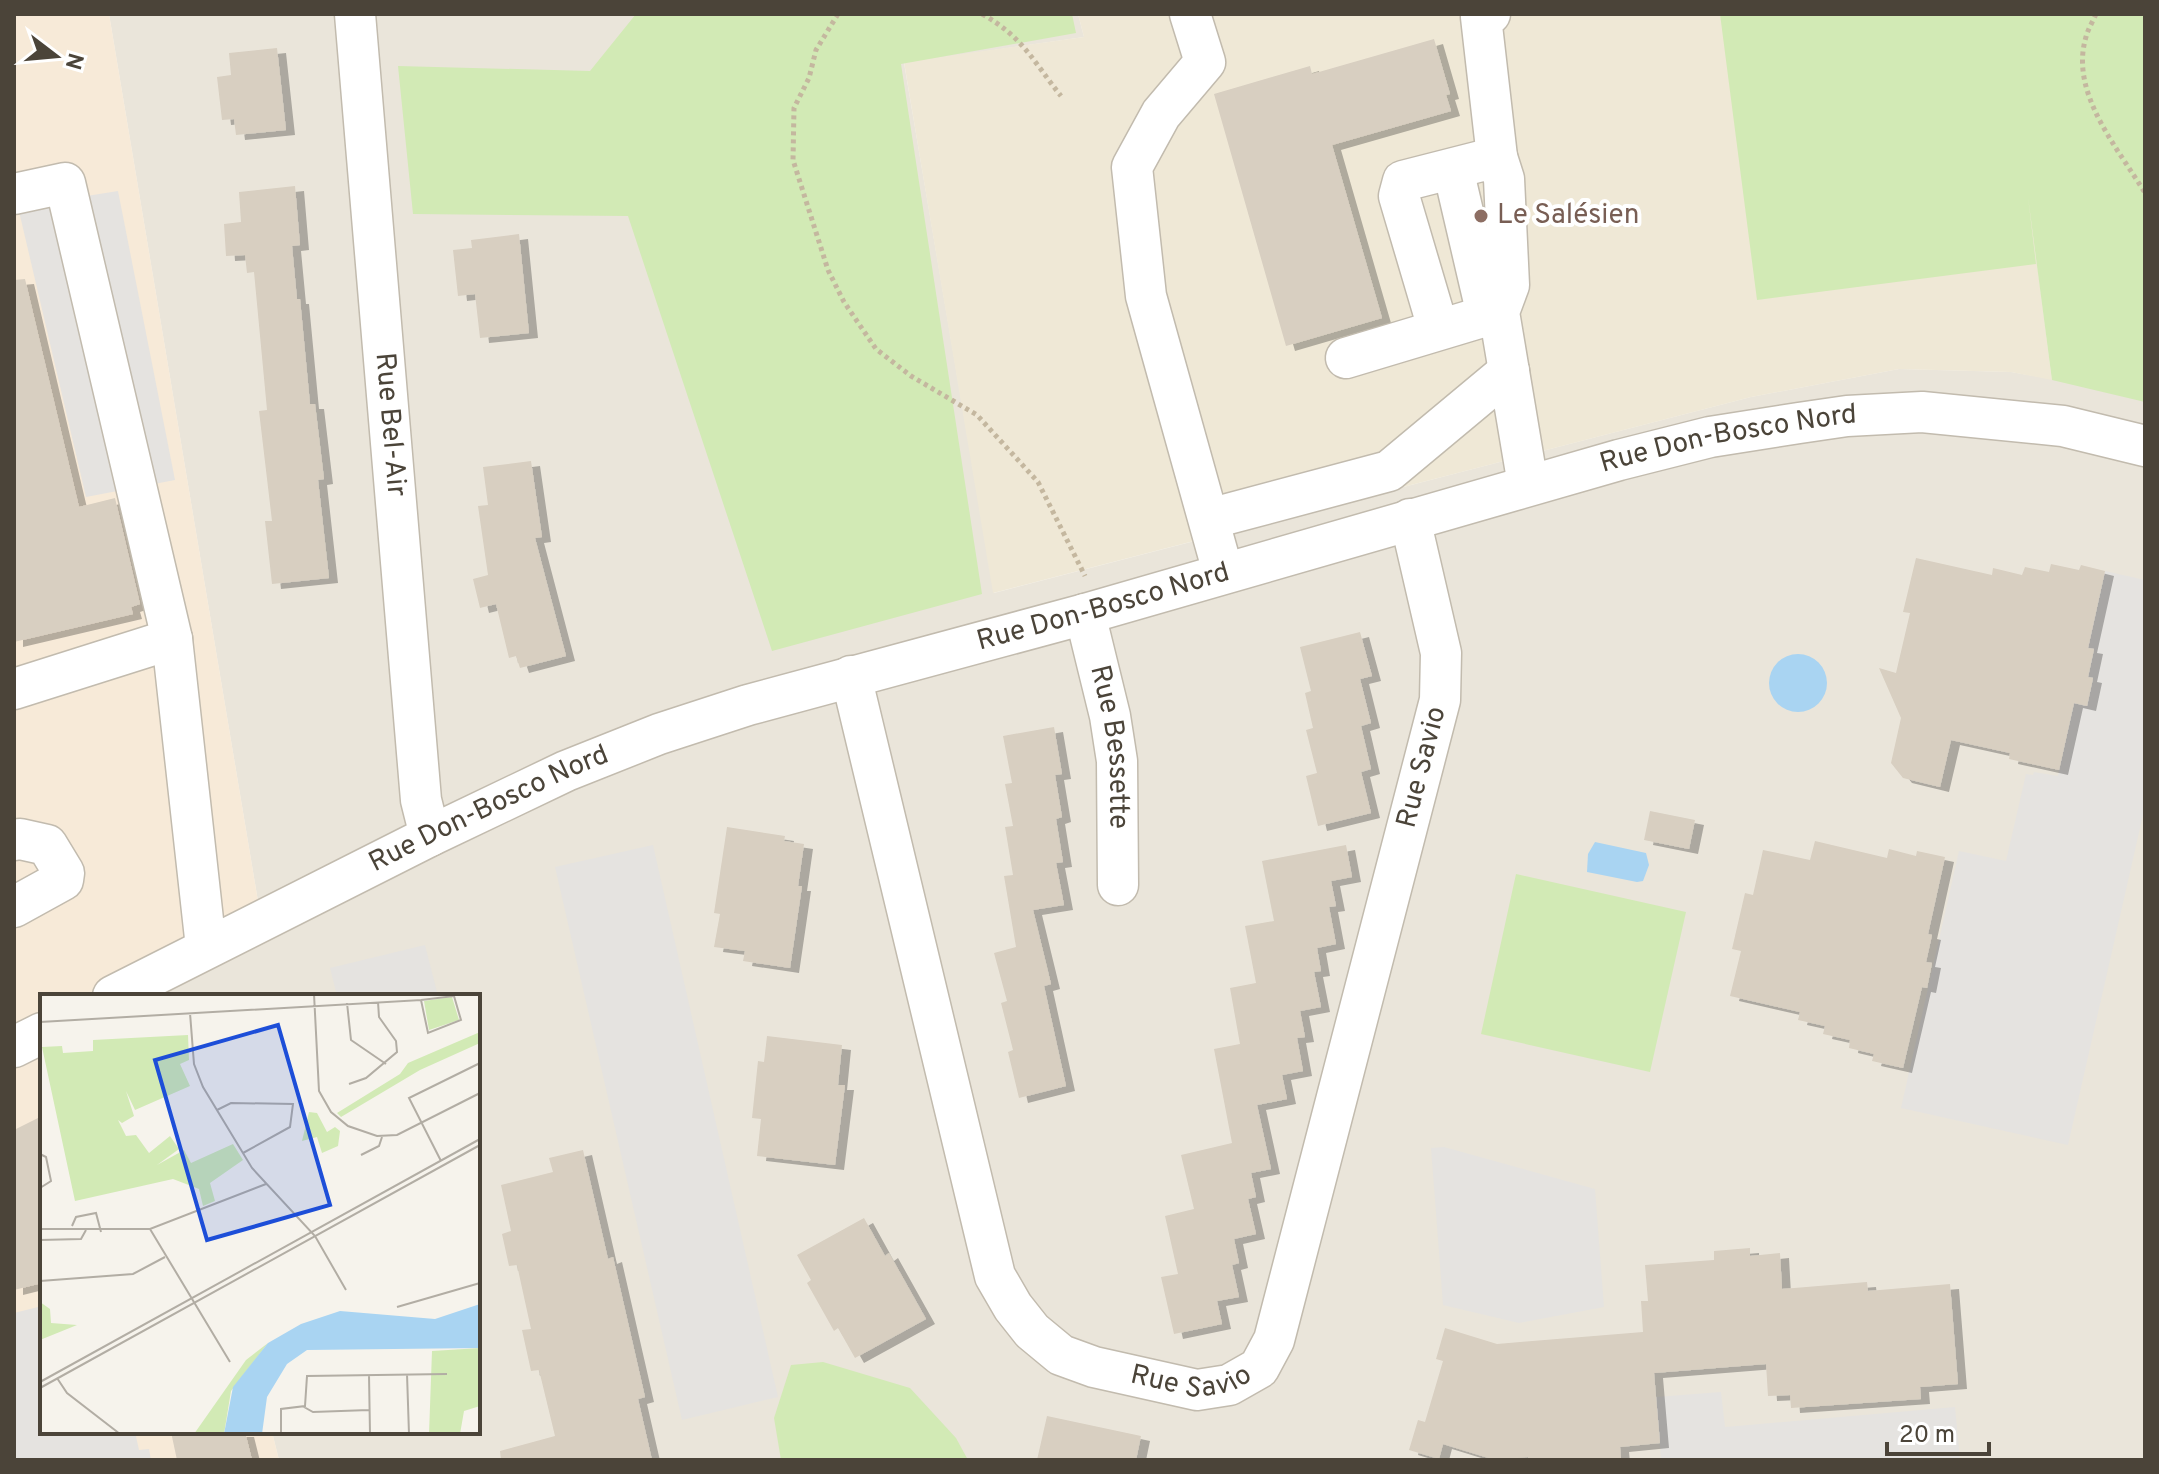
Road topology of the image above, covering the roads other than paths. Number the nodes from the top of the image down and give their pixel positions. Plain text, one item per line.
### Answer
1 (355, 14) edge
2 (1190, 14) edge
3 (1490, 14) edge
4 (1497, 157) junction
5 (1453, 169) junction
6 (14, 194) edge
7 (1493, 314) junction
8 (1438, 328) junction
9 (1346, 358) dead end
10 (1509, 371) junction
11 (2145, 446) edge
12 (1528, 485) junction
13 (1209, 519) junction
14 (1410, 519) junction
15 (1223, 572) junction
16 (1096, 610) junction
17 (172, 639) junction
18 (851, 676) junction
19 (14, 689) edge
20 (430, 836) junction
21 (14, 840) edge
22 (1118, 885) dead end
23 (14, 907) edge
24 (206, 947) junction
25 (117, 994) edge
26 (40, 1034) edge
27 (14, 1047) edge

1 - 20 street, Rue Bel-Air
2 - 13 street
3 - 4 street
4 - 5 street
4 - 7 street
5 - 7 street
5 - 8 street
6 - 17 street
7 - 8 street
7 - 10 street
8 - 9 street
10 - 12 street
10 - 13 street
11 - 12 street, Rue Don-Bosco Nord
12 - 14 street, Rue Don-Bosco Nord
13 - 15 street
14 - 15 street, Rue Don-Bosco Nord
14 - 18 street, Rue Savio
15 - 16 street, Rue Don-Bosco Nord
16 - 18 street, Rue Don-Bosco Nord
16 - 22 street, Rue Bessette
17 - 19 street
17 - 24 street
18 - 20 street, Rue Don-Bosco Nord
20 - 24 street, Rue Don-Bosco Nord
21 - 23 street
24 - 25 street, Rue Don-Bosco Nord
26 - 27 street

